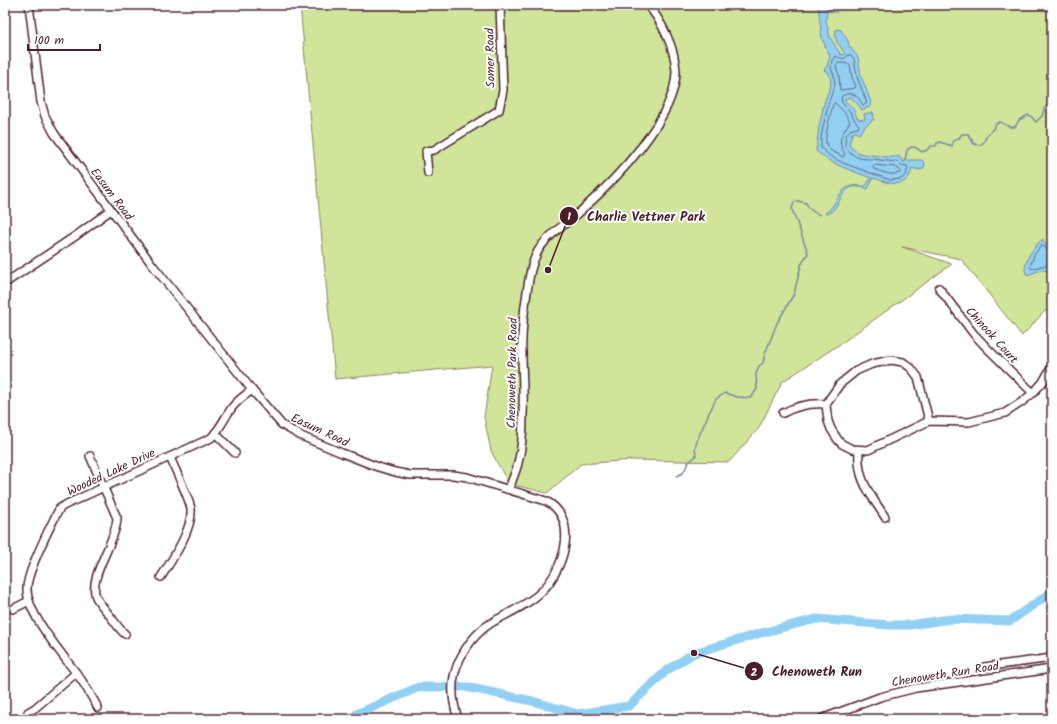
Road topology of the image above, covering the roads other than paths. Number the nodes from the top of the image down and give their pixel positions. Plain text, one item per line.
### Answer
1 (29, 5) edge
2 (500, 5) edge
3 (648, 5) edge
4 (428, 173) dead end
5 (111, 210) junction
6 (5, 283) edge
7 (939, 288) dead end
8 (1052, 366) edge
9 (252, 390) junction
10 (1033, 393) junction
11 (826, 405) junction
12 (783, 412) dead end
13 (929, 421) junction
14 (215, 433) junction
15 (859, 451) junction
16 (235, 453) dead end
17 (90, 456) dead end
18 (170, 457) junction
19 (104, 487) junction
20 (509, 489) junction
21 (885, 518) dead end
22 (161, 577) dead end
23 (29, 601) junction
24 (13, 609) dead end
25 (125, 634) dead end
26 (1052, 658) edge
27 (1030, 661) junction
28 (984, 667) dead end
29 (1052, 669) edge
30 (1032, 672) junction
31 (76, 673) junction
32 (98, 708) dead end
33 (28, 712) dead end
34 (458, 719) edge
35 (821, 719) edge

1 - 5 street, Easum Road
2 - 4 street, Somer Road
3 - 20 street, Chenoweth Park Road
5 - 6 street
5 - 9 street, Easum Road
7 - 10 street, Chinook Court
8 - 10 street
9 - 14 street, Wooded Lake Drive
9 - 20 street, Easum Road
10 - 13 street
11 - 12 street
11 - 13 street
11 - 15 street
13 - 15 street
14 - 16 street
14 - 18 street, Wooded Lake Drive
15 - 21 street
17 - 19 street
18 - 19 street, Wooded Lake Drive
18 - 22 street
19 - 23 street, Wooded Lake Drive
19 - 25 street
20 - 34 street, Easum Road
23 - 24 street
23 - 31 street, Wooded Lake Drive
26 - 27 street
27 - 28 street
27 - 30 street
29 - 30 street, Chenoweth Run Road
30 - 35 street, Chenoweth Run Road
31 - 32 street, Wooded Lake Drive
31 - 33 street

